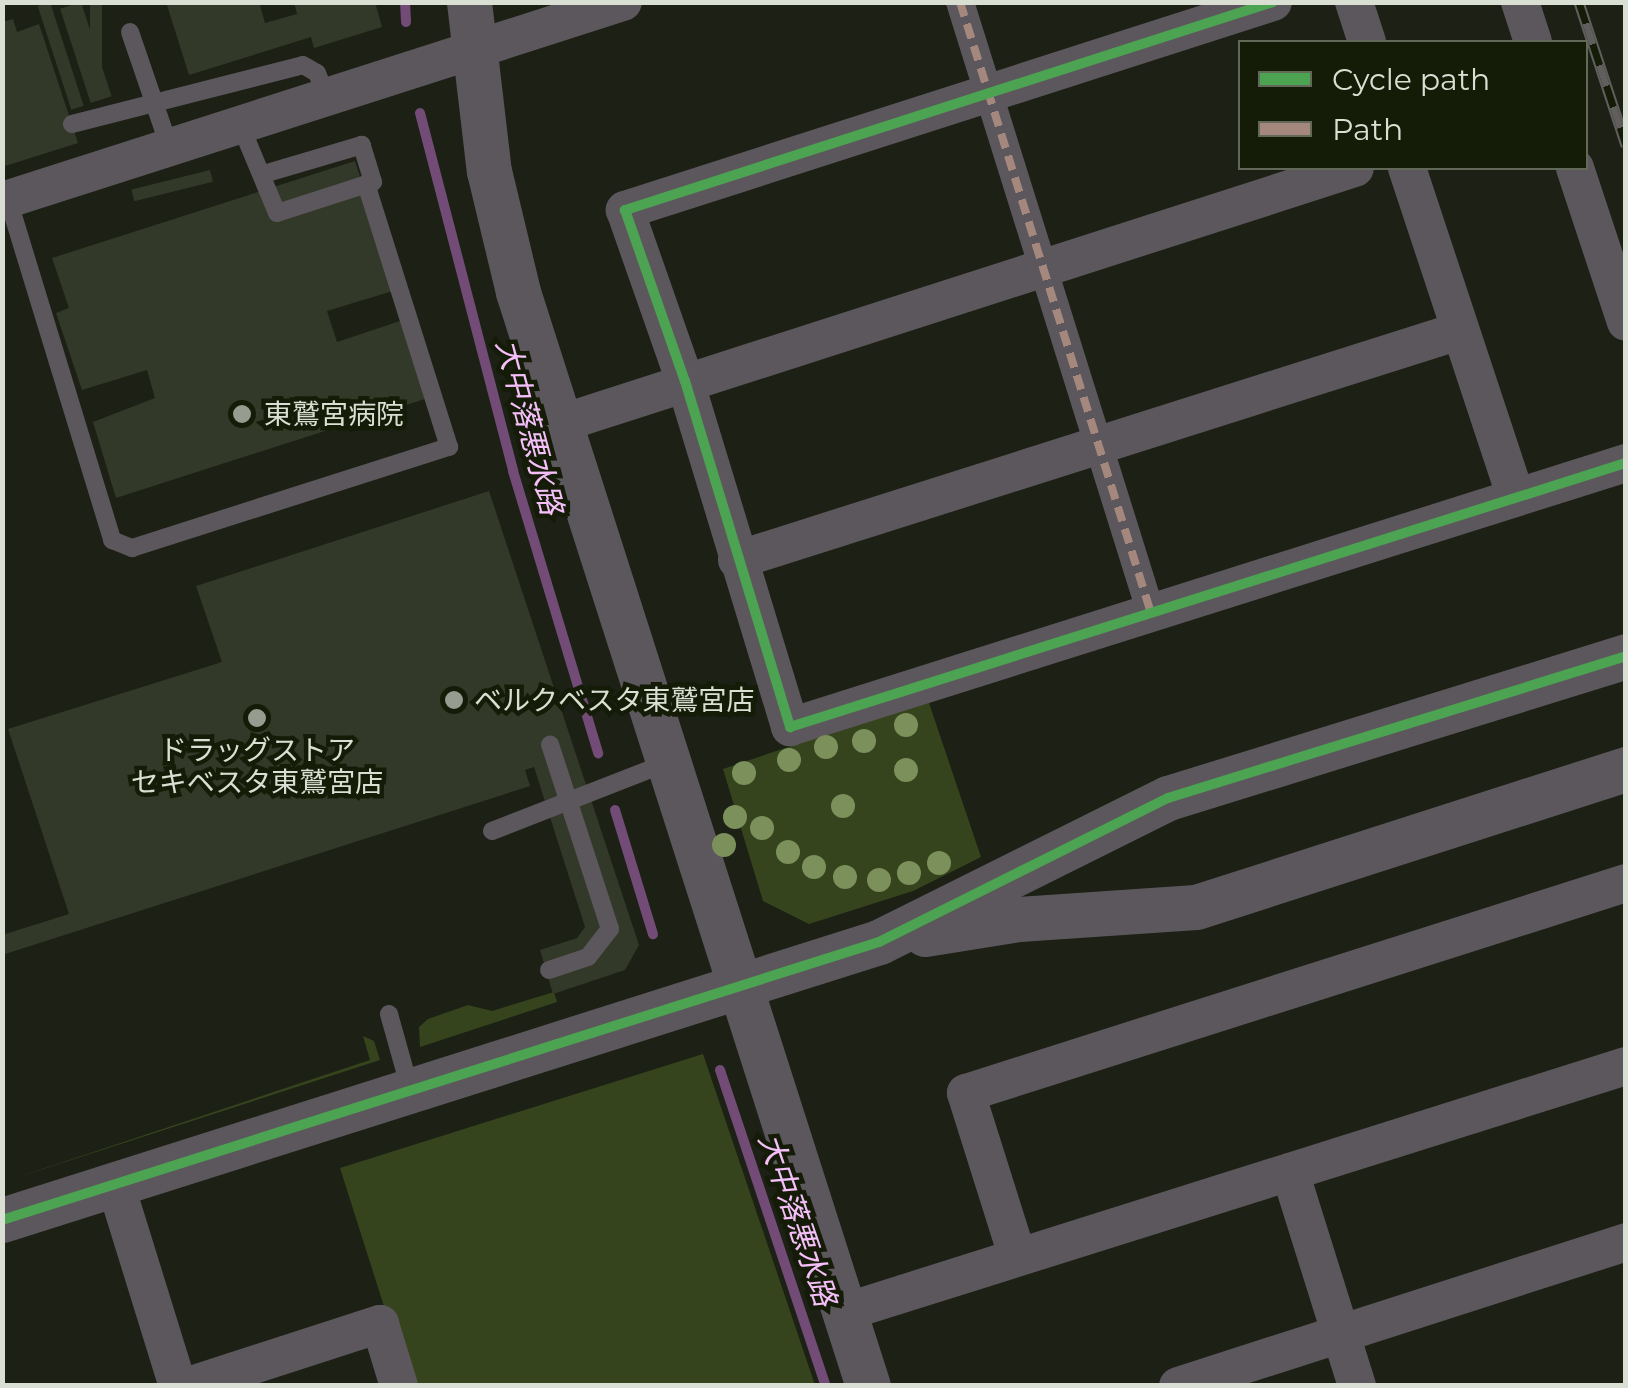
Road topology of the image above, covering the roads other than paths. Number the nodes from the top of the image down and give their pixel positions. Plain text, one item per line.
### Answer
1 (469, 2) edge
2 (623, 2) edge
3 (960, 2) edge
4 (1273, 2) edge
5 (1354, 2) edge
6 (1520, 2) edge
7 (130, 32) dead end
8 (1366, 40) edge
9 (1532, 40) edge
10 (472, 51) junction
11 (985, 94) junction
12 (326, 95) junction
13 (154, 103) junction
14 (240, 123) junction
15 (72, 124) dead end
16 (169, 146) junction
17 (1349, 170) edge
18 (1407, 170) edge
19 (1575, 170) edge
20 (264, 174) junction
21 (366, 184) junction
22 (5, 200) edge
23 (1044, 270) junction
24 (1626, 322) edge
25 (1459, 331) junction
26 (685, 382) junction
27 (559, 424) junction
28 (1098, 445) junction
29 (1626, 463) edge
30 (1516, 497) junction
31 (736, 560) junction
32 (1152, 613) junction
33 (1626, 656) edge
34 (550, 744) dead end
35 (670, 761) junction
36 (1626, 770) edge
37 (492, 831) dead end
38 (1626, 883) edge
39 (879, 942) junction
40 (550, 970) dead end
41 (742, 989) junction
42 (389, 1014) dead end
43 (1626, 1066) edge
44 (410, 1089) junction
45 (1290, 1172) junction
46 (114, 1183) junction
47 (2, 1220) edge
48 (1626, 1242) edge
49 (1017, 1255) junction
50 (845, 1312) junction
51 (1342, 1334) junction
52 (178, 1386) edge
53 (188, 1386) edge
54 (399, 1386) edge
55 (868, 1386) edge
56 (1178, 1386) edge
57 (1357, 1386) edge

1 - 10 street
2 - 10 street
3 - 11 street
4 - 11 street
5 - 8 street
6 - 9 street
7 - 13 lane
10 - 12 street
10 - 27 street
11 - 23 street
11 - 26 street
12 - 13 lane
12 - 14 street
13 - 15 lane
13 - 16 lane
14 - 16 street
14 - 20 lane
16 - 22 street
17 - 23 street
18 - 25 street
19 - 24 street
20 - 21 lane
20 - 21 lane
21 - 22 lane
23 - 26 street
23 - 28 street
25 - 28 street
25 - 30 street
26 - 27 street
26 - 31 street
27 - 35 street
28 - 31 street
28 - 32 street
29 - 30 street
30 - 32 street
31 - 32 street
33 - 39 street
34 - 40 lane
35 - 37 lane
35 - 41 street
36 - 39 street
38 - 49 street
39 - 41 street
41 - 44 street
41 - 50 street
42 - 44 lane
43 - 45 street
44 - 46 street
45 - 49 street
45 - 51 street
46 - 47 street
46 - 52 street
48 - 51 street
49 - 50 street
50 - 55 street
51 - 56 street
51 - 57 street
53 - 54 street

